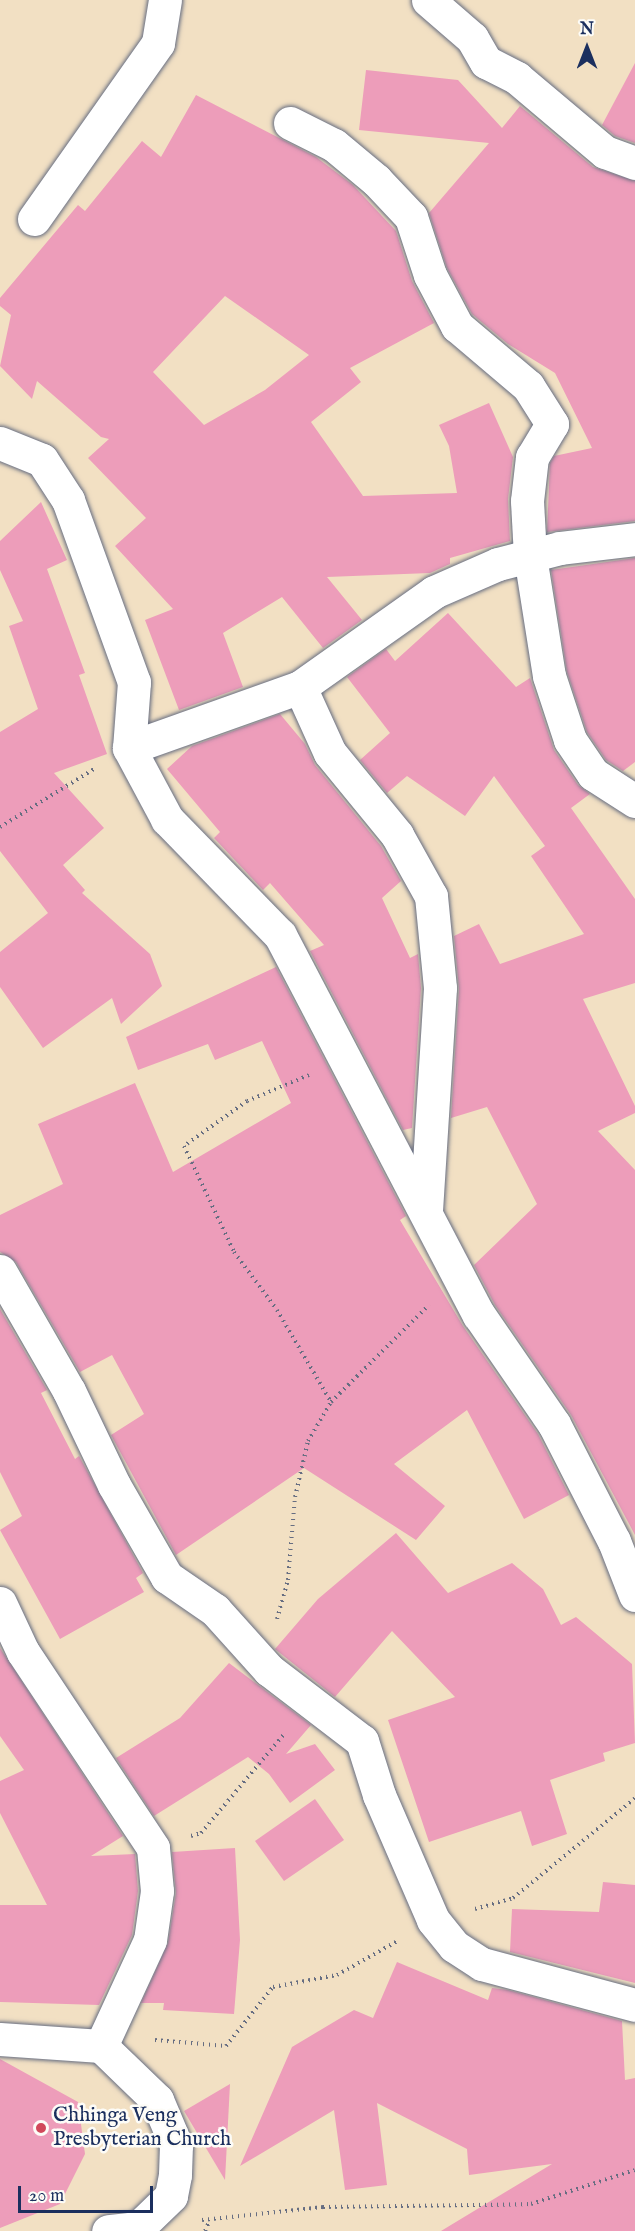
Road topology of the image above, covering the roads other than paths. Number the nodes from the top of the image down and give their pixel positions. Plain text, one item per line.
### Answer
1 (165, 0) edge
2 (428, 0) edge
3 (290, 123) dead end
4 (635, 163) edge
5 (34, 219) dead end
6 (0, 442) edge
7 (635, 539) edge
8 (530, 556) junction
9 (300, 687) junction
10 (129, 748) junction
11 (635, 801) edge
12 (426, 1212) junction
13 (0, 1271) edge
14 (624, 1531) edge
15 (635, 1595) edge
16 (0, 1603) edge
17 (635, 2006) edge
18 (0, 2039) edge
19 (101, 2046) junction
20 (108, 2231) edge

1 - 5 street
2 - 4 street
3 - 8 street
6 - 10 street
7 - 8 street
8 - 9 street
8 - 11 street
9 - 10 street
9 - 12 street
10 - 12 street
12 - 14 street
13 - 17 street
14 - 15 street
16 - 19 street
18 - 19 street
19 - 20 street

